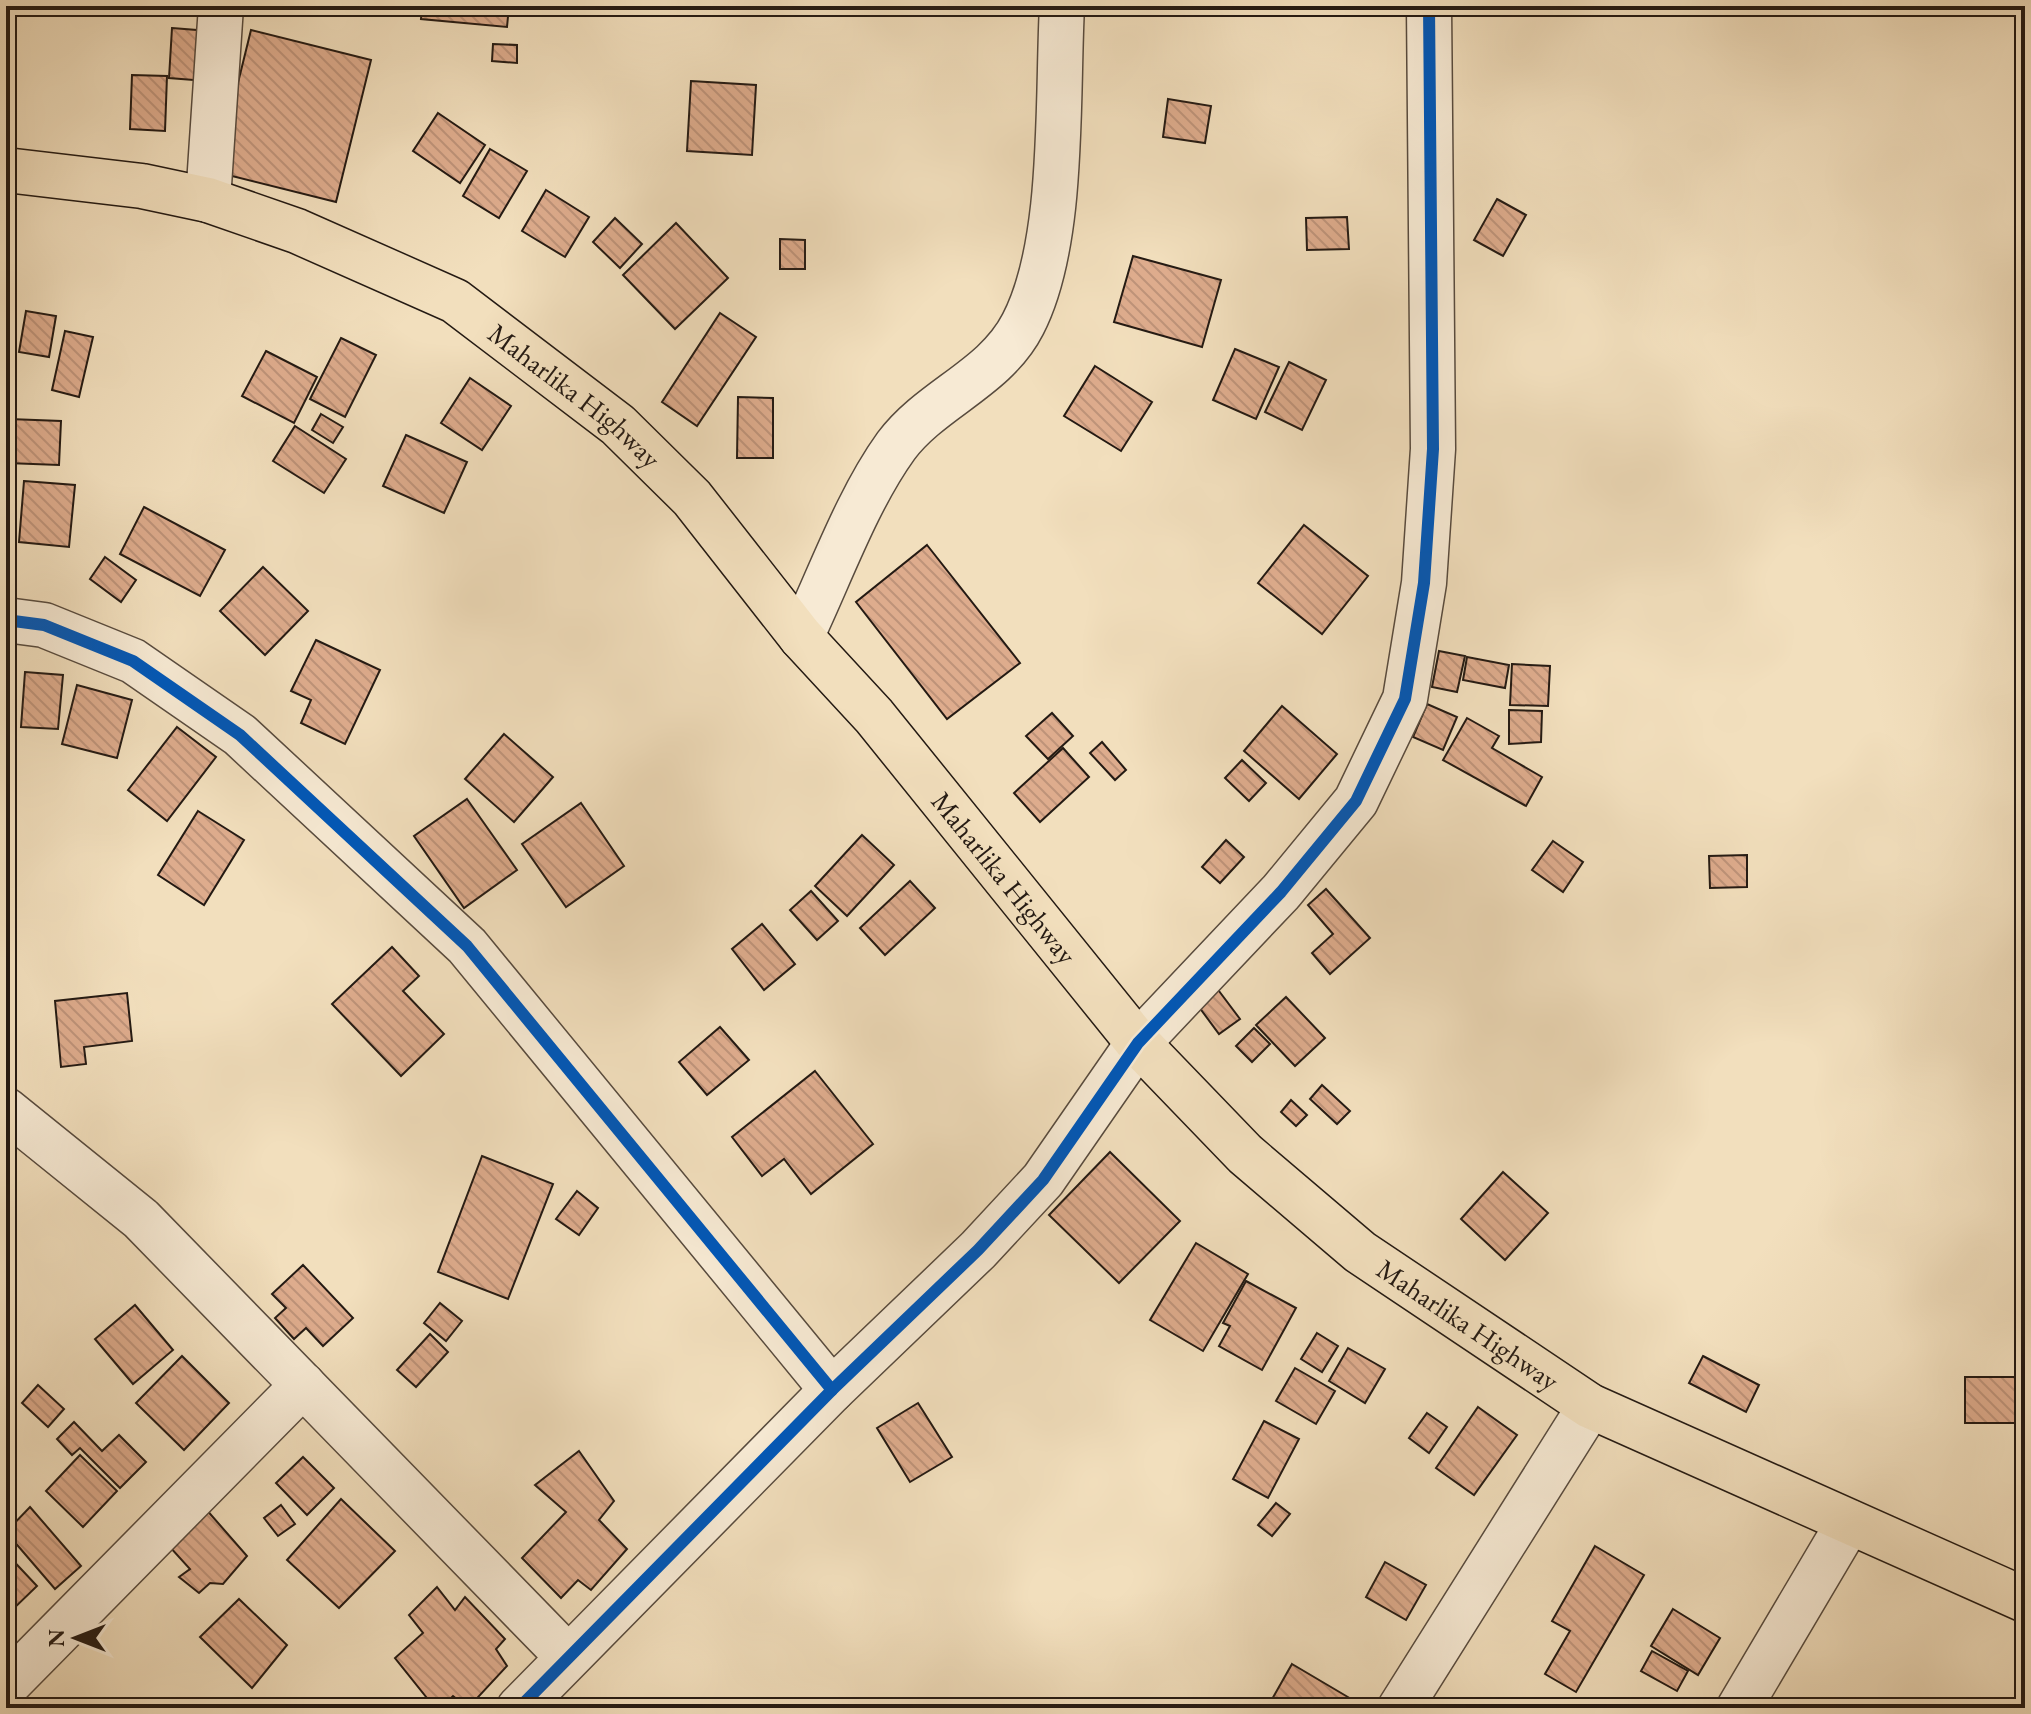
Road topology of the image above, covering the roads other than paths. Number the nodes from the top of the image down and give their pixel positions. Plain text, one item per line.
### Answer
1 (221, 6) edge
2 (1062, 6) edge
3 (1429, 6) edge
4 (6, 170) edge
5 (208, 200) junction
6 (6, 620) edge
7 (801, 637) junction
8 (1138, 1043) junction
9 (6, 1110) edge
10 (303, 1385) junction
11 (832, 1390) junction
12 (1590, 1406) junction
13 (1849, 1522) junction
14 (2025, 1600) edge
15 (567, 1656) junction
16 (6, 1686) edge
17 (519, 1708) edge
18 (1400, 1708) edge
19 (1739, 1708) edge

1 - 5 street
2 - 7 street
3 - 8 street
4 - 5 highway, Maharlika Highway
5 - 7 highway, Maharlika Highway
6 - 11 street
7 - 8 highway, Maharlika Highway
8 - 11 street
8 - 12 highway, Maharlika Highway
9 - 10 street
10 - 15 street
10 - 16 street
11 - 15 street
12 - 13 highway, Maharlika Highway
12 - 18 street
13 - 14 highway, Maharlika Highway
13 - 19 street
15 - 17 street

